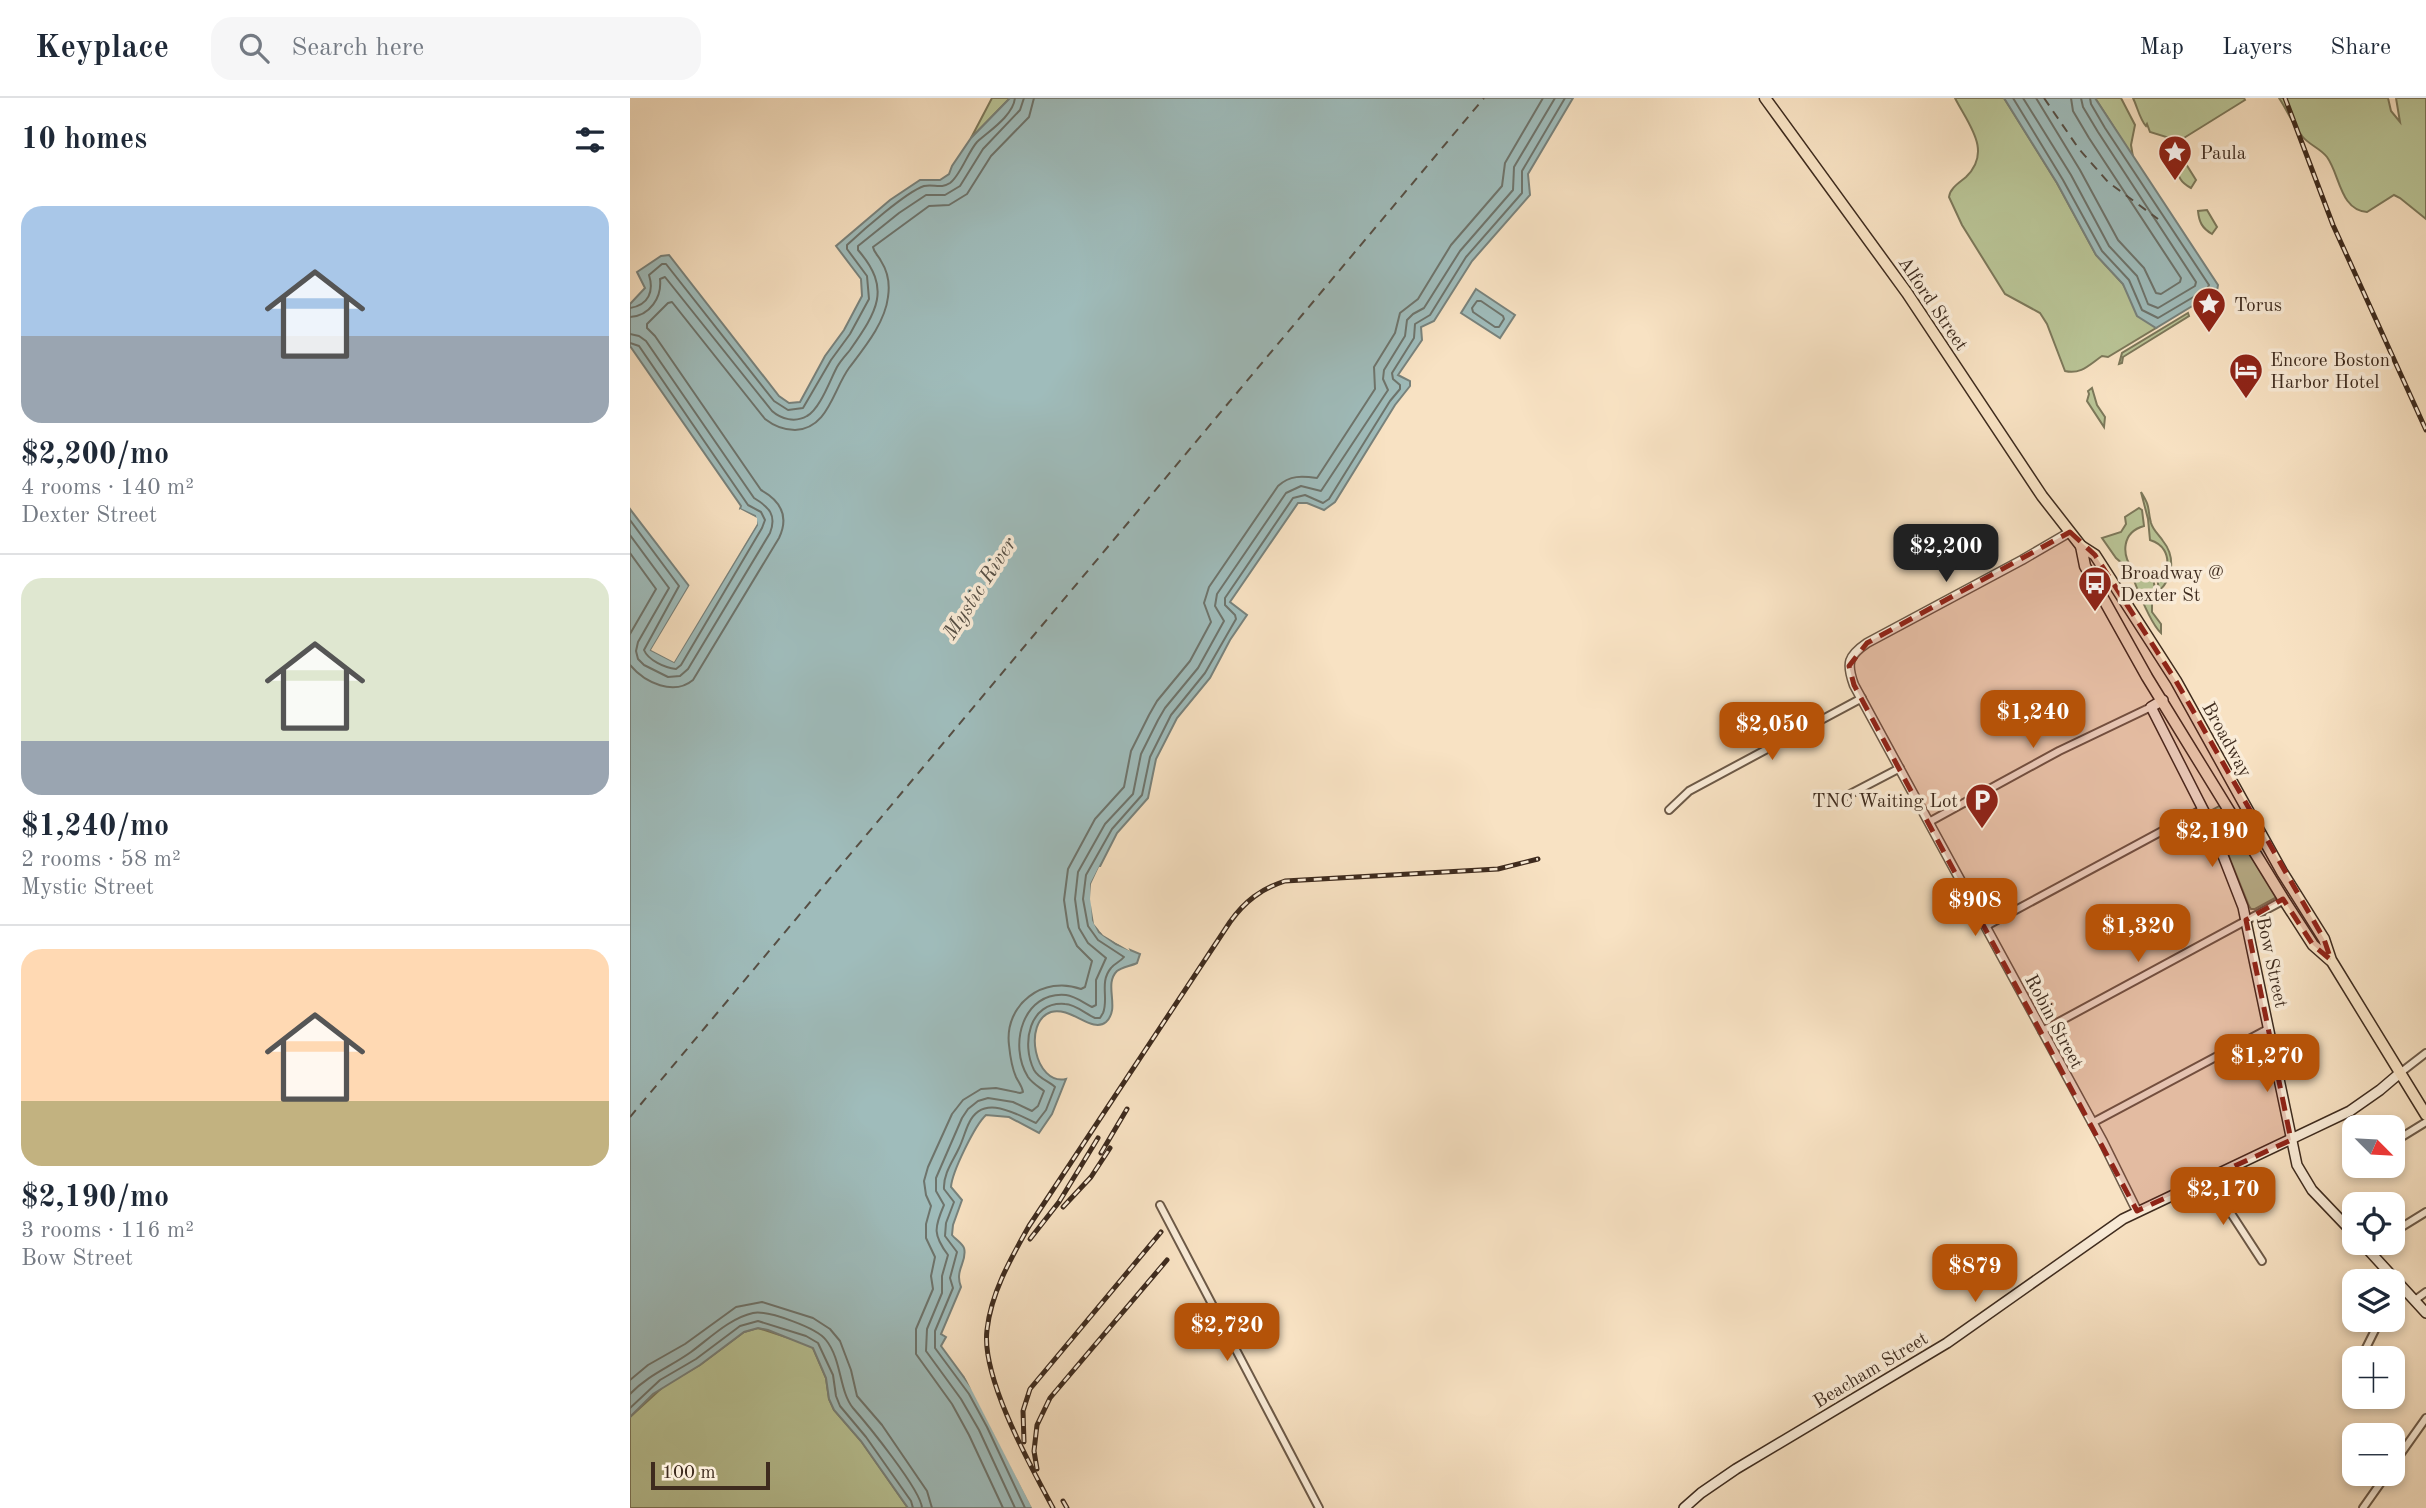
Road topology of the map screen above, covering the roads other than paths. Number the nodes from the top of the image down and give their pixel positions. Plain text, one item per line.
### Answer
1 (1765, 98) edge
2 (2070, 532) junction
3 (2081, 546) junction
4 (1862, 698) junction
5 (2163, 700) junction
6 (2151, 707) junction
7 (1900, 768) junction
8 (1833, 803) dead end
9 (2203, 809) junction
10 (1669, 810) dead end
11 (1929, 822) junction
12 (2284, 900) junction
13 (2246, 920) junction
14 (1986, 926) junction
15 (2331, 960) junction
16 (2268, 1029) junction
17 (2042, 1031) junction
18 (2426, 1053) edge
19 (2400, 1073) junction
20 (2426, 1115) edge
21 (2426, 1122) edge
22 (2092, 1123) junction
23 (2405, 1135) edge
24 (2291, 1140) junction
25 (2208, 1178) junction
26 (1160, 1205) dead end
27 (2137, 1211) junction
28 (2426, 1212) edge
29 (2342, 1221) edge
30 (2405, 1225) edge
31 (2375, 1255) edge
32 (2262, 1261) dead end
33 (2387, 1269) edge
34 (2405, 1290) edge
35 (2426, 1292) edge
36 (2414, 1300) junction
37 (2426, 1313) edge
38 (2426, 1419) edge
39 (2405, 1448) edge
40 (2379, 1486) edge
41 (1319, 1508) edge
42 (1684, 1508) edge
43 (2363, 1508) edge

1 - 2 main road, Alford Street
2 - 3 main road, Broadway
2 - 4 street, Robin Street
3 - 5 main road, Broadway
3 - 15 main road, Broadway
4 - 7 street, Robin Street
4 - 10 street
5 - 6 main road
5 - 12 main road, Broadway
6 - 9 main road, Bow Street
6 - 11 street
7 - 8 street
7 - 11 street, Robin Street
9 - 13 main road, Bow Street
9 - 14 street
11 - 14 street, Robin Street
12 - 13 street
12 - 15 main road, Broadway
13 - 16 main road, Bow Street
13 - 17 street
14 - 17 street, Robin Street
15 - 19 main road, Broadway
16 - 22 street
16 - 24 main road, Bow Street
17 - 22 street, Robin Street
18 - 19 street
19 - 20 main road, Broadway
19 - 24 main road, Beacham Street
21 - 23 street
22 - 27 street, Robin Street
24 - 25 main road, Beacham Street
24 - 29 main road, Bow Street
25 - 27 main road, Beacham Street
25 - 32 street
26 - 41 street
27 - 42 main road, Beacham Street
28 - 30 street
31 - 33 main road
34 - 36 main road
35 - 36 street
36 - 37 main road
38 - 39 street
40 - 43 street

